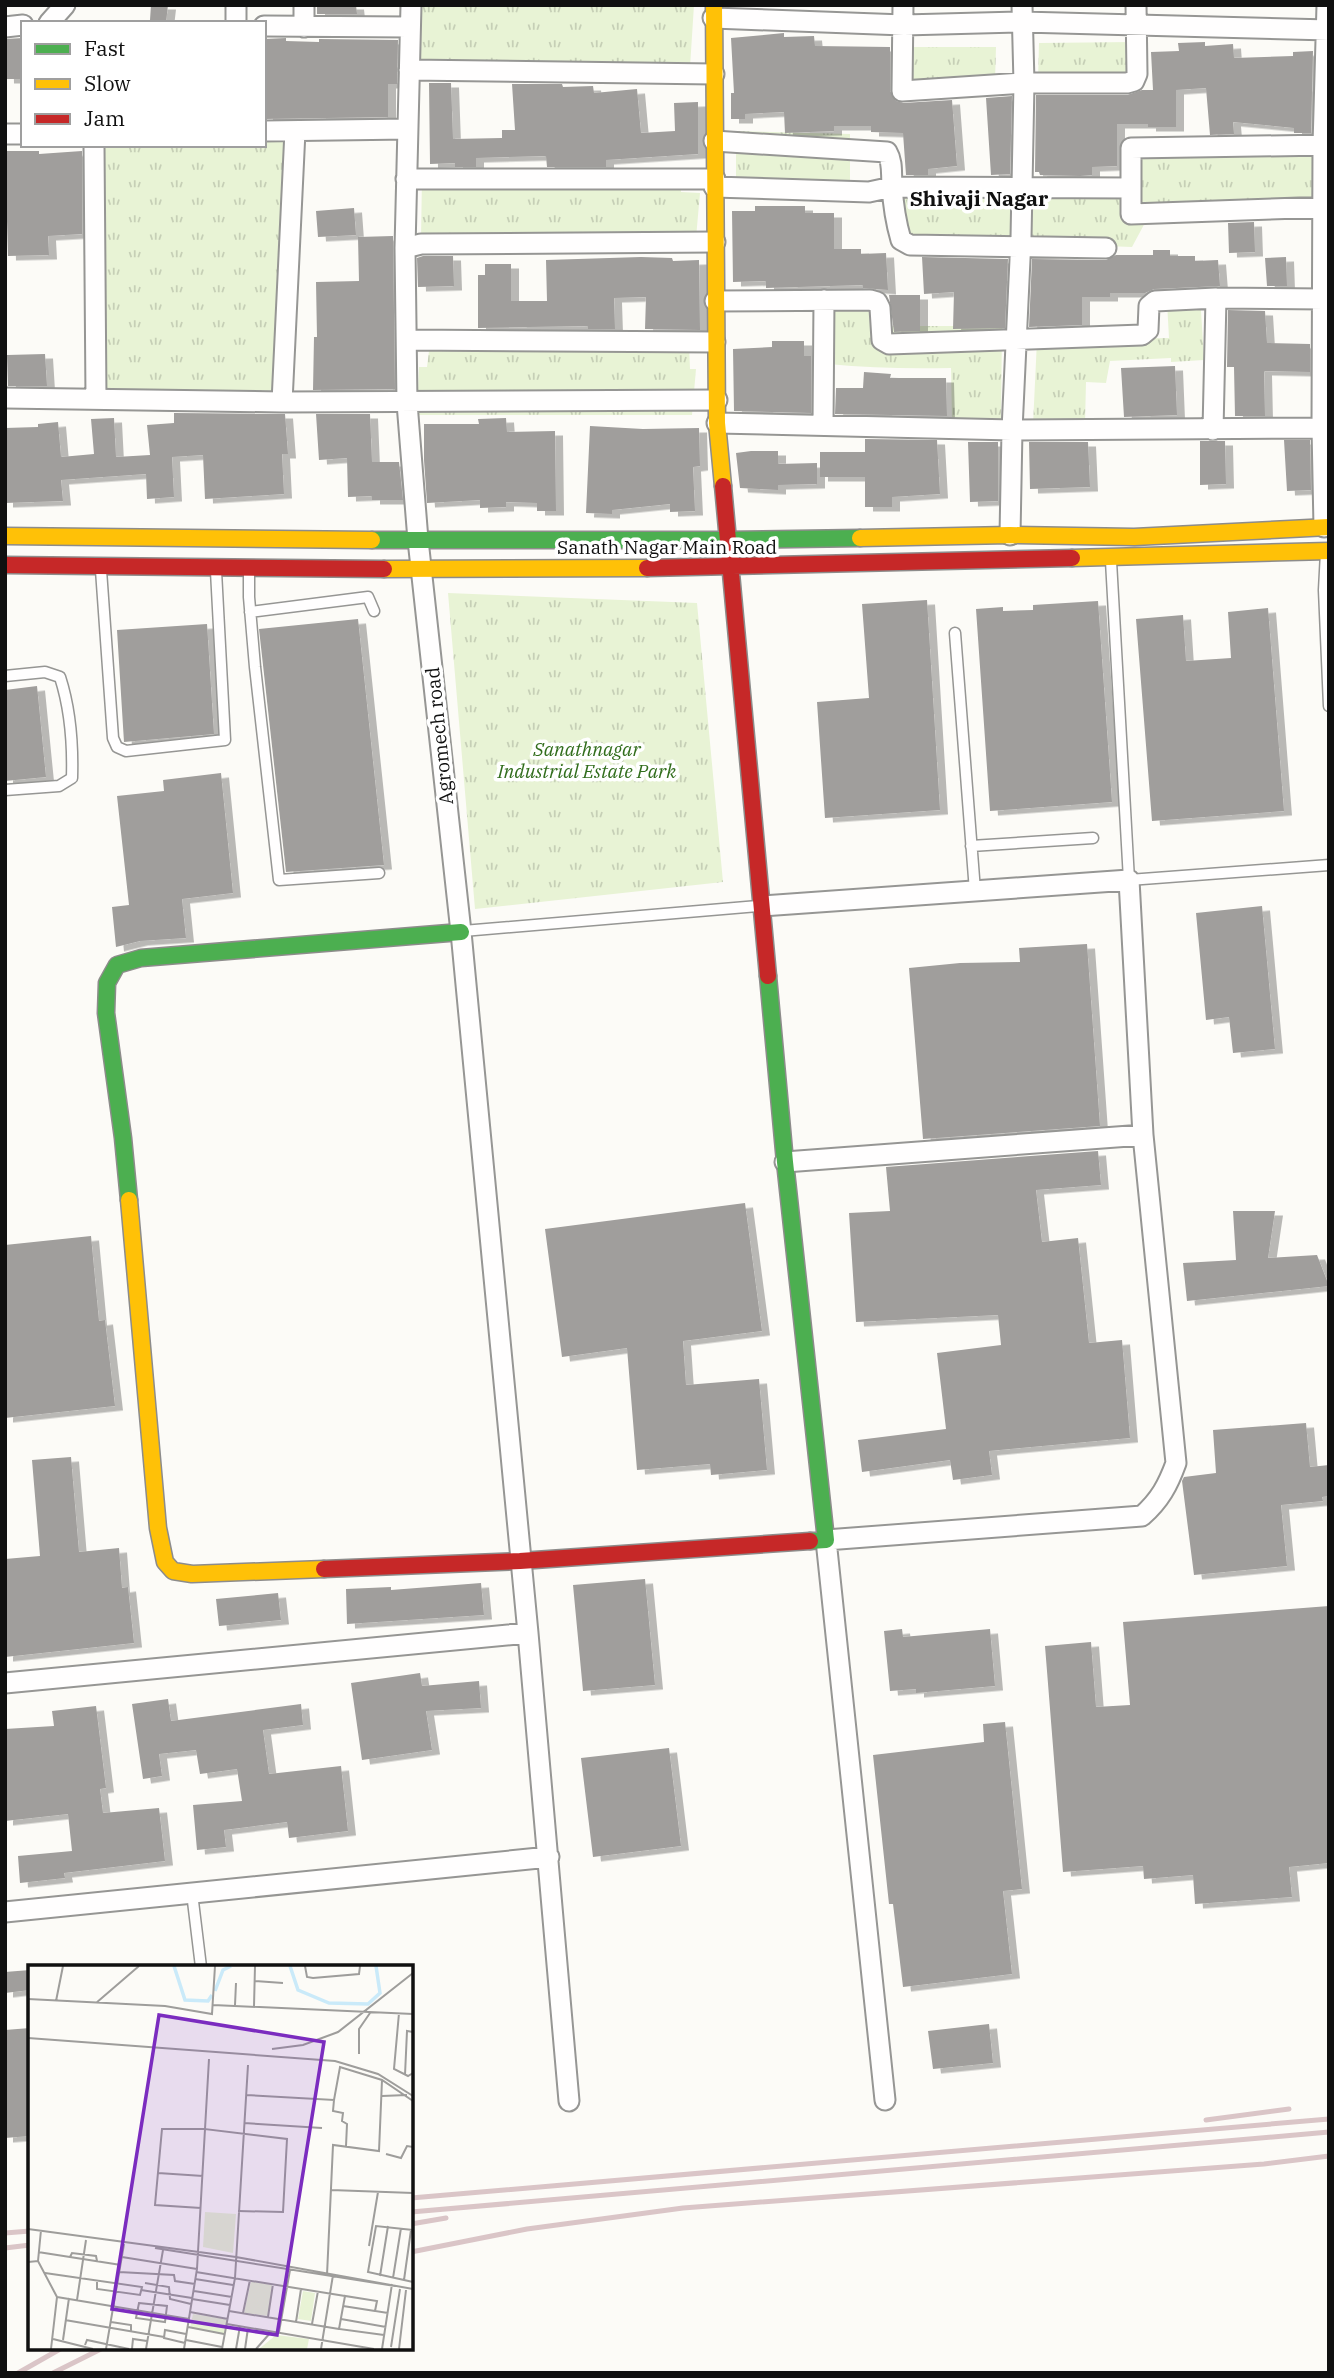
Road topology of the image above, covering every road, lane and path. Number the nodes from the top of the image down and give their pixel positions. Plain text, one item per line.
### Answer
1 (65, 5) edge
2 (304, 5) edge
3 (411, 5) edge
4 (903, 5) edge
5 (1136, 5) edge
6 (1327, 5) edge
7 (713, 12) edge
8 (1022, 14) edge
9 (51, 21) edge
10 (904, 25) junction
11 (266, 26) edge
12 (1135, 26) junction
13 (304, 27) junction
14 (409, 27) junction
15 (1327, 30) edge
16 (408, 70) junction
17 (713, 74) junction
18 (1024, 83) junction
19 (407, 129) junction
20 (266, 131) edge
21 (295, 131) junction
22 (714, 141) junction
23 (1326, 145) edge
24 (94, 147) edge
25 (406, 179) junction
26 (714, 183) junction
27 (892, 187) junction
28 (1022, 187) junction
29 (1131, 188) junction
30 (1326, 208) edge
31 (715, 242) junction
32 (1021, 246) junction
33 (405, 248) junction
34 (1106, 248) dead end
35 (1216, 298) junction
36 (1324, 299) junction
37 (824, 300) junction
38 (715, 301) junction
39 (1016, 339) junction
40 (407, 340) junction
41 (715, 342) junction
42 (1326, 356) edge
43 (5, 398) edge
44 (96, 399) junction
45 (717, 400) junction
46 (282, 402) junction
47 (407, 403) junction
48 (717, 423) junction
49 (823, 425) junction
50 (1322, 428) junction
51 (1012, 430) junction
52 (1213, 430) junction
53 (1326, 527) edge
54 (1010, 535) junction
55 (5, 536) edge
56 (418, 540) junction
57 (726, 540) junction
58 (1327, 551) edge
59 (1111, 557) junction
60 (5, 565) edge
61 (100, 566) junction
62 (216, 567) junction
63 (250, 567) junction
64 (730, 568) junction
65 (421, 569) junction
66 (374, 611) dead end
67 (250, 612) junction
68 (955, 633) dead end
69 (5, 676) edge
70 (1329, 706) edge
71 (5, 790) edge
72 (1093, 838) dead end
73 (971, 846) junction
74 (1329, 865) edge
75 (379, 873) dead end
76 (1129, 880) junction
77 (975, 891) junction
78 (762, 906) junction
79 (461, 932) junction
80 (1143, 1135) junction
81 (785, 1162) junction
82 (827, 1540) junction
83 (520, 1561) junction
84 (528, 1633) junction
85 (5, 1683) edge
86 (549, 1857) junction
87 (192, 1893) junction
88 (5, 1912) edge
89 (201, 1965) edge
90 (885, 2100) dead end
91 (569, 2101) dead end

1 - 9 street
2 - 13 street
3 - 14 street, Agromech road
4 - 10 street
5 - 12 street
6 - 15 street
7 - 10 street
7 - 17 street
8 - 10 street
8 - 12 street
8 - 18 street
10 - 18 street
11 - 13 street
12 - 15 street
12 - 18 street
13 - 14 street
14 - 16 street, Agromech road
15 - 23 street
16 - 17 street
16 - 19 street, Agromech road
17 - 22 street
18 - 28 street
19 - 21 street
19 - 25 street, Agromech road
20 - 21 street
21 - 46 street
22 - 26 street
22 - 27 street
23 - 29 street
23 - 30 street
24 - 44 street
25 - 26 street
25 - 33 street, Agromech road
26 - 27 street
26 - 31 street
27 - 28 street
27 - 32 street
28 - 29 street
28 - 32 street
29 - 30 street
30 - 36 street
31 - 33 street
31 - 38 street
32 - 34 street
32 - 39 street
33 - 40 street, Agromech road
35 - 36 street
35 - 39 street
35 - 52 street
36 - 42 street
37 - 38 street
37 - 39 street
37 - 49 street
38 - 41 street
39 - 51 street
40 - 41 street
40 - 47 street, Agromech road
41 - 45 street
42 - 50 street
43 - 44 street
44 - 46 street
45 - 47 street
45 - 48 street
46 - 47 street
47 - 56 street, Agromech road
48 - 49 street
48 - 57 street
49 - 51 street
50 - 52 street
50 - 53 street
51 - 52 street
51 - 54 street
53 - 54 street, Sanath Nagar Main Road
53 - 58 lane
54 - 57 street, Sanath Nagar Main Road
55 - 56 street, Sanath Nagar Main Road
56 - 57 street, Sanath Nagar Main Road
56 - 65 street, Agromech road
57 - 64 street
58 - 59 street, Sanath Nagar Main Road
58 - 70 lane
59 - 64 street, Sanath Nagar Main Road
59 - 76 lane
60 - 61 street, Sanath Nagar Main Road
61 - 62 street, Sanath Nagar Main Road
61 - 62 lane
62 - 63 street, Sanath Nagar Main Road
63 - 65 street, Sanath Nagar Main Road
63 - 67 lane
64 - 65 street, Sanath Nagar Main Road
64 - 78 street
65 - 79 street, Agromech road
66 - 67 lane
67 - 75 lane
68 - 73 lane
69 - 71 lane
72 - 73 lane
73 - 77 lane
74 - 76 lane
76 - 77 street
76 - 80 street
77 - 78 street
78 - 79 lane
78 - 81 street
79 - 83 street, Agromech road
79 - 83 street
80 - 81 street
80 - 82 street
81 - 82 street
82 - 83 street
82 - 90 street
83 - 84 street, Agromech road
84 - 85 street
84 - 86 street, Agromech road
86 - 87 street
86 - 91 street, Agromech road
87 - 88 street
87 - 89 lane

